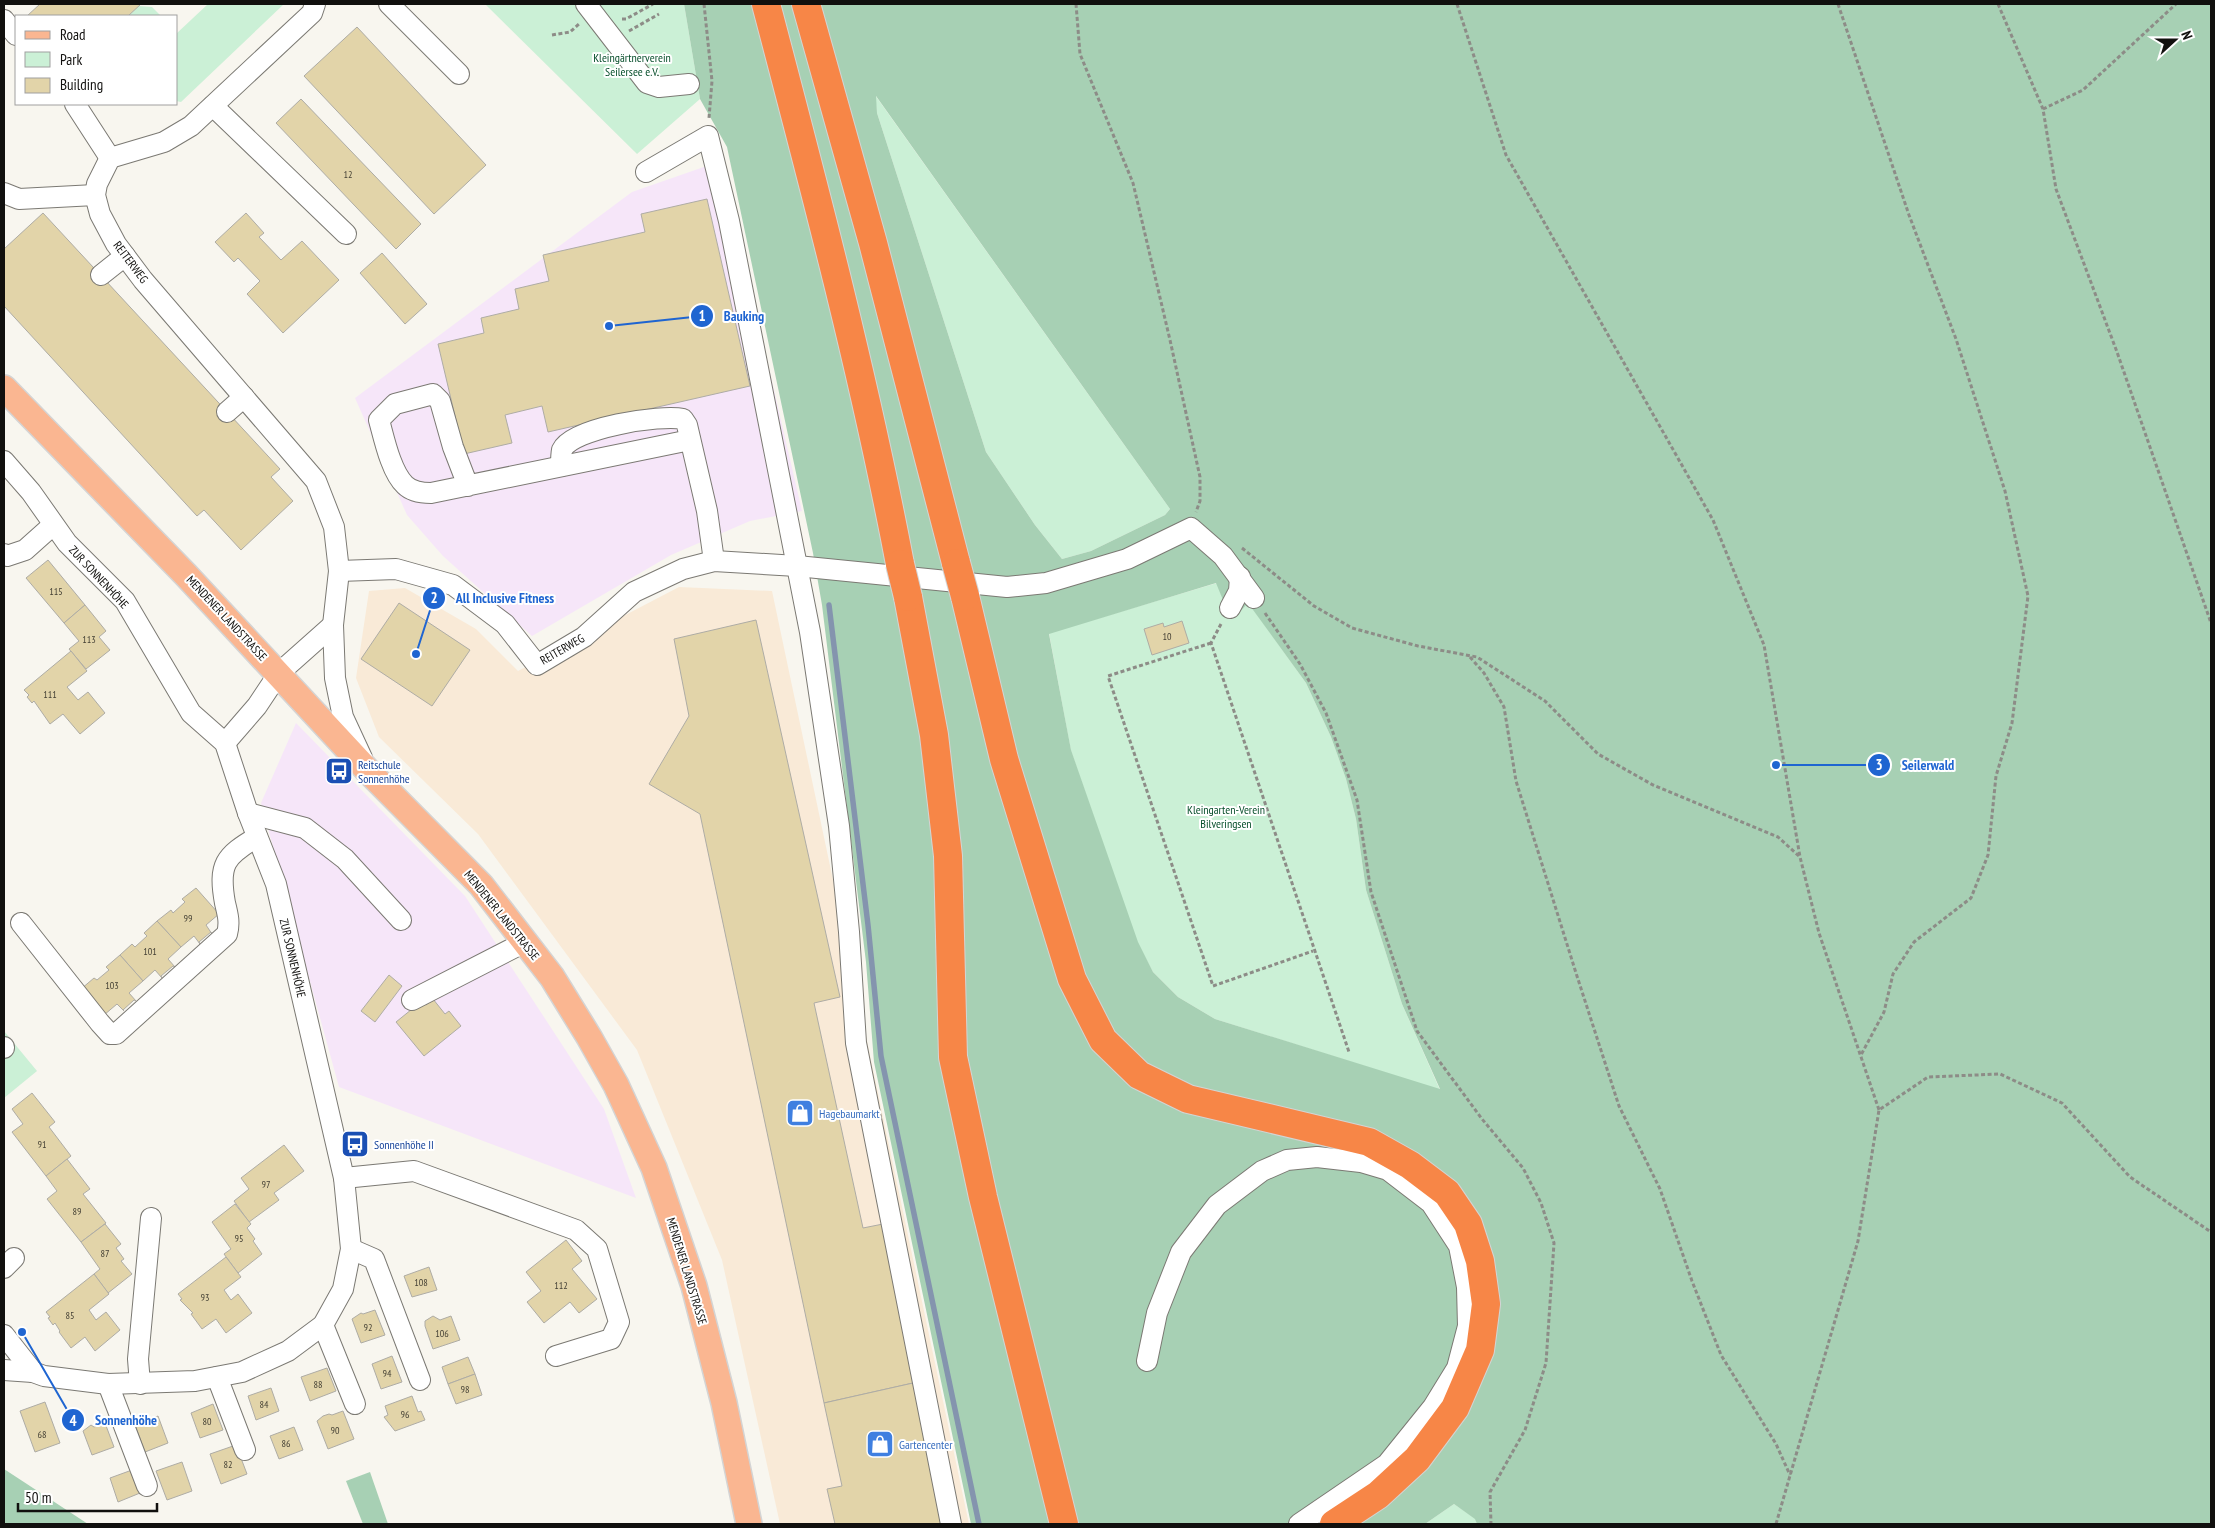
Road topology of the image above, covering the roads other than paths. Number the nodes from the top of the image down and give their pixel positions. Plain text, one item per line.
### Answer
1 (315, 4) edge
2 (389, 4) edge
3 (766, 4) edge
4 (806, 4) edge
5 (588, 7) edge
6 (4, 20) edge
7 (15, 34) edge
8 (459, 74) dead end
9 (689, 84) dead end
10 (75, 105) edge
11 (213, 106) junction
12 (110, 158) junction
13 (646, 172) dead end
14 (4, 193) edge
15 (95, 195) junction
16 (346, 234) dead end
17 (126, 256) junction
18 (101, 275) dead end
19 (4, 388) edge
20 (244, 397) junction
21 (227, 412) dead end
22 (690, 440) junction
23 (4, 461) edge
24 (561, 466) junction
25 (468, 486) junction
26 (53, 525) junction
27 (4, 554) edge
28 (714, 561) junction
29 (797, 566) junction
30 (339, 571) junction
31 (1240, 577) junction
32 (1254, 598) road end
33 (1230, 608) road end
34 (332, 625) junction
35 (279, 673) junction
36 (225, 743) junction
37 (369, 772) junction
38 (248, 813) junction
39 (257, 837) junction
40 (401, 920) dead end
41 (21, 923) dead end
42 (525, 942) junction
43 (412, 1000) dead end
44 (344, 1178) junction
45 (151, 1218) dead end
46 (351, 1249) junction
47 (324, 1325) junction
48 (4, 1335) edge
49 (556, 1356) dead end
50 (1146, 1361) dead end
51 (4, 1370) edge
52 (33, 1372) junction
53 (217, 1377) junction
54 (420, 1380) dead end
55 (108, 1384) junction
56 (140, 1384) junction
57 (355, 1404) dead end
58 (246, 1450) dead end
59 (147, 1486) dead end
60 (749, 1524) edge
61 (951, 1524) edge
62 (1064, 1524) edge
63 (1299, 1524) edge
64 (1334, 1524) edge

1 - 11 street
2 - 8 street
3 - 62 highway, bridge
4 - 64 highway, bridge
5 - 9 street
6 - 7 street
10 - 12 street
11 - 12 street
11 - 16 street
12 - 15 street
13 - 29 street
14 - 15 street
15 - 17 street, REITERWEG
17 - 18 street
17 - 20 street, REITERWEG
19 - 35 main road, MENDENER LANDSTRASSE
20 - 21 street
20 - 30 street, REITERWEG
22 - 24 street
22 - 24 street
22 - 28 street
23 - 26 street, ZUR SONNENHÖHE
24 - 25 street
25 - 25 street
26 - 27 street
26 - 36 street, ZUR SONNENHÖHE
28 - 29 street, REITERWEG
28 - 30 street, REITERWEG
29 - 31 street, REITERWEG
29 - 61 street
30 - 34 street, REITERWEG
31 - 32 street
31 - 33 street
34 - 35 street
34 - 37 street, REITERWEG
35 - 36 street
35 - 37 main road, MENDENER LANDSTRASSE
36 - 38 street, ZUR SONNENHÖHE
37 - 42 main road, MENDENER LANDSTRASSE
38 - 39 street, ZUR SONNENHÖHE
38 - 40 street
39 - 41 street
39 - 44 street, ZUR SONNENHÖHE
42 - 43 street
42 - 60 main road, MENDENER LANDSTRASSE
44 - 46 street, ZUR SONNENHÖHE
44 - 49 street
45 - 56 street
46 - 47 street, ZUR SONNENHÖHE
46 - 54 street
47 - 53 street, ZUR SONNENHÖHE
47 - 57 street
48 - 52 street
50 - 63 street
51 - 52 street, ZUR SONNENHÖHE
52 - 55 street, ZUR SONNENHÖHE
53 - 56 street, ZUR SONNENHÖHE
53 - 58 street
55 - 56 street, ZUR SONNENHÖHE
55 - 59 street

